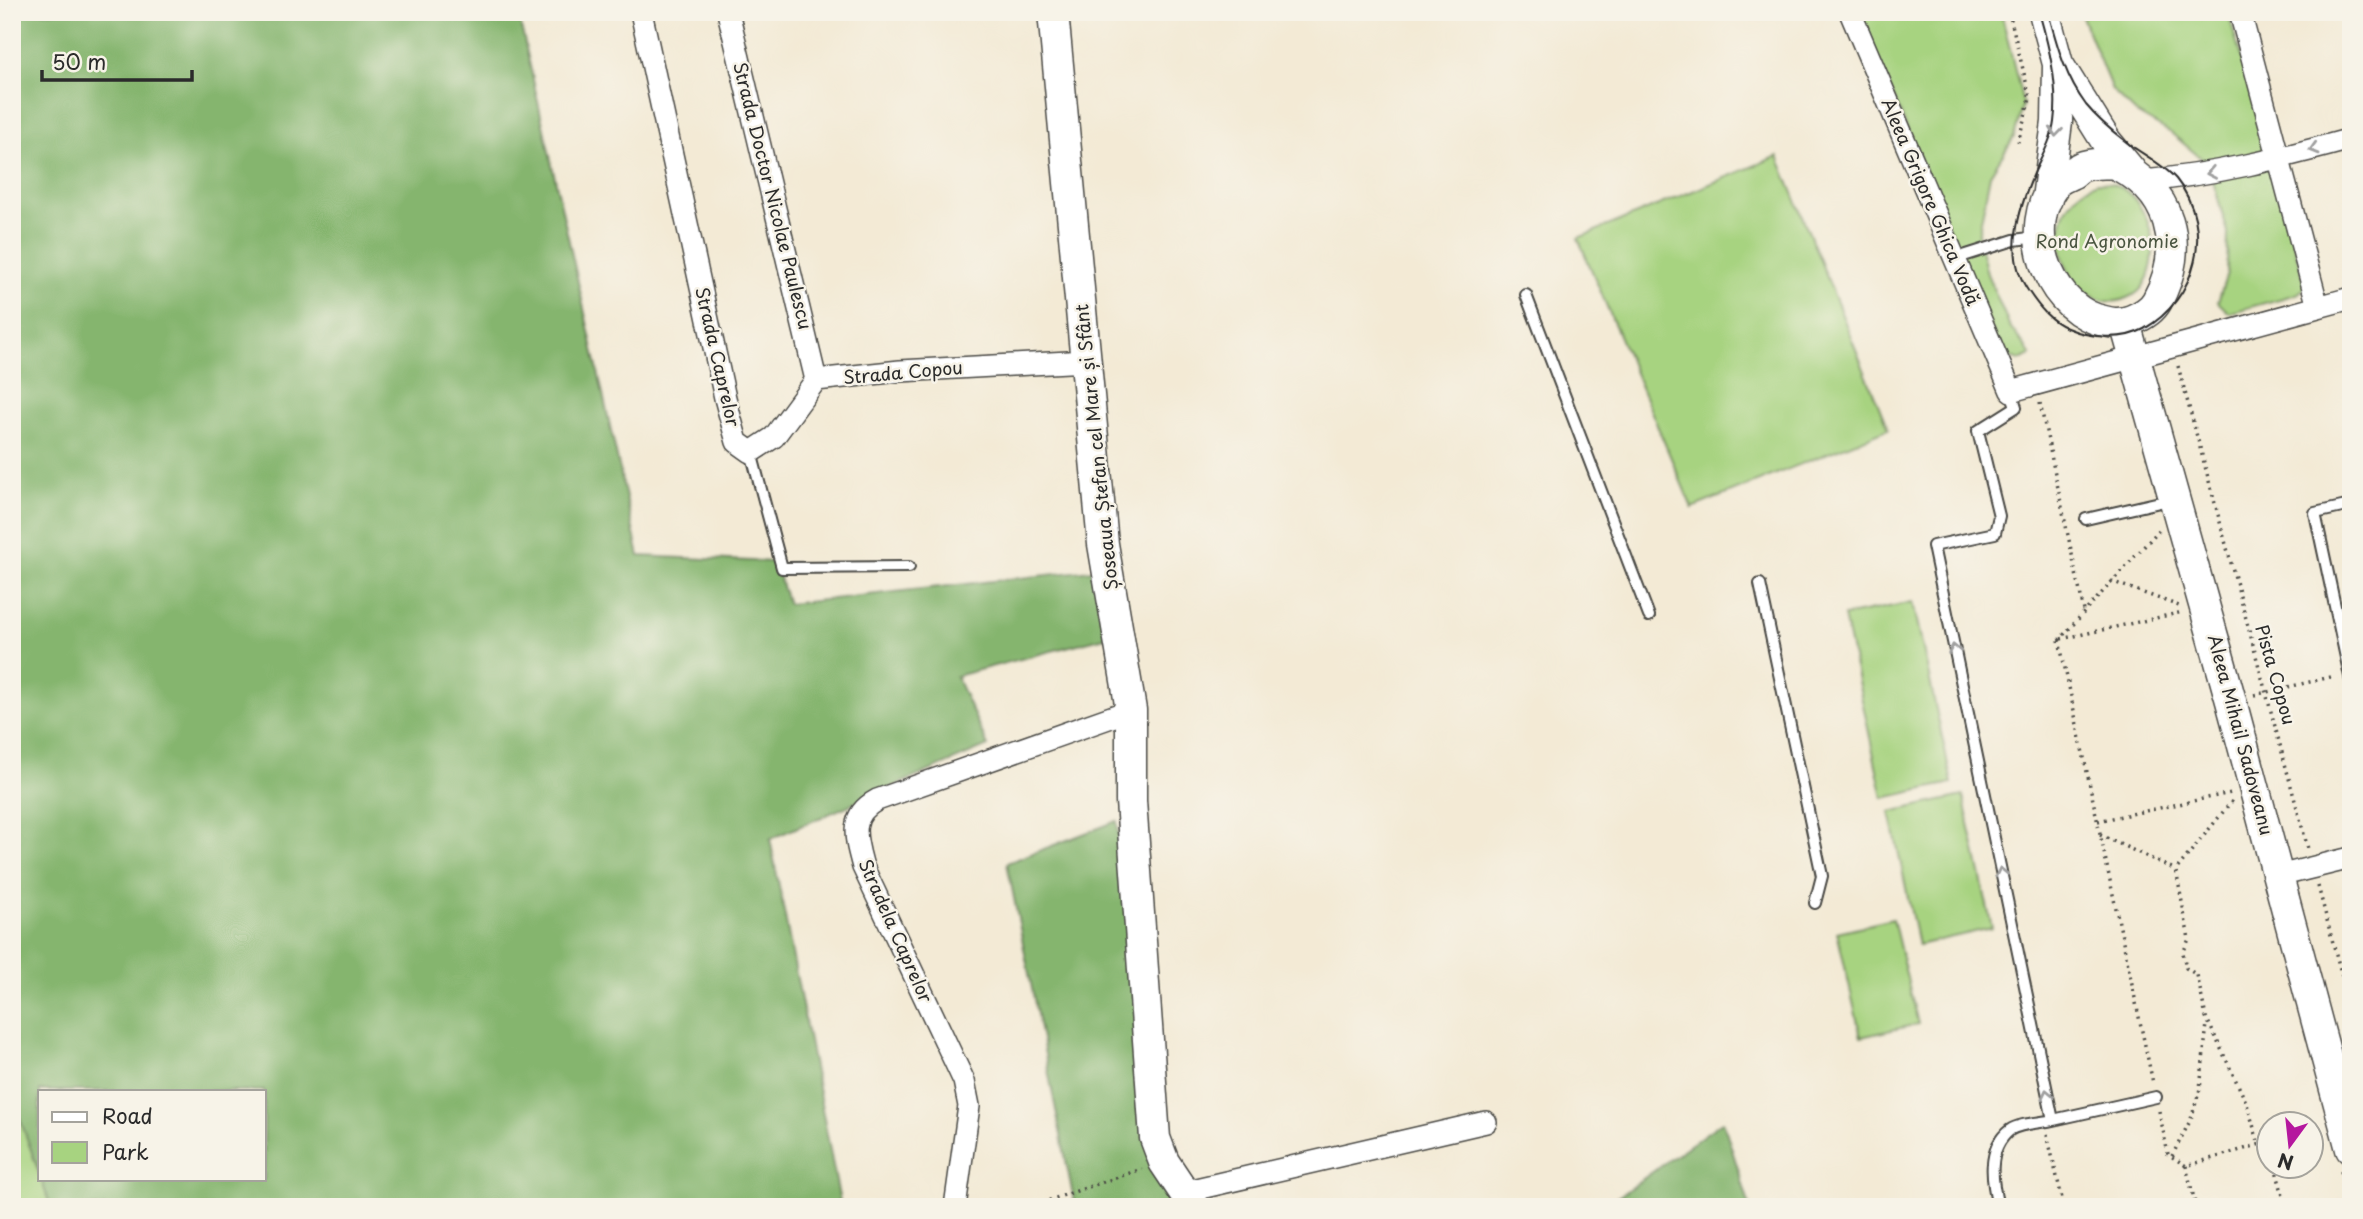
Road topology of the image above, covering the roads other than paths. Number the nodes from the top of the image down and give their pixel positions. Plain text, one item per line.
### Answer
1 (641, 12) edge
2 (727, 12) edge
3 (1053, 12) edge
4 (1850, 12) edge
5 (2044, 12) edge
6 (2240, 12) edge
7 (2058, 64) junction
8 (2351, 139) edge
9 (2278, 159) junction
10 (2137, 176) junction
11 (2047, 200) junction
12 (2040, 237) junction
13 (1954, 259) junction
14 (1526, 295) dead end
15 (2351, 298) edge
16 (2318, 307) junction
17 (2125, 323) junction
18 (2136, 356) junction
19 (1087, 361) junction
20 (816, 380) junction
21 (2011, 391) junction
22 (751, 452) junction
23 (2351, 505) edge
24 (2171, 510) junction
25 (2086, 519) dead end
26 (909, 567) dead end
27 (1760, 584) dead end
28 (1649, 616) dead end
29 (2350, 677) edge
30 (1131, 710) junction
31 (2351, 859) edge
32 (2278, 876) junction
33 (1815, 904) dead end
34 (2156, 1097) road end
35 (2347, 1119) edge
36 (2048, 1121) junction
37 (1486, 1122) dead end
38 (2351, 1149) edge
39 (1188, 1199) edge
40 (955, 1207) edge
41 (1998, 1207) edge

1 - 22 street, Strada Caprelor
2 - 20 street, Strada Doctor Nicolae Paulescu
3 - 19 main road, Șoseaua Ștefan cel Mare și Sfânt
4 - 13 street, Aleea Grigore Ghica Vodă
5 - 7 main road
6 - 9 street
7 - 10 main road
7 -> 11 main road
8 -> 9 street
9 -> 10 street
9 - 16 street
10 - 11 main road
10 - 17 main road
11 - 12 main road
12 - 13 lane
12 - 17 main road
13 - 21 street, Aleea Grigore Ghica Vodă
14 - 28 lane
15 - 16 street
16 - 18 street
17 - 18 main road, Aleea Mihail Sadoveanu
18 - 21 street
18 - 24 main road, Aleea Mihail Sadoveanu
19 - 20 street, Strada Copou
19 - 30 main road, Șoseaua Ștefan cel Mare și Sfânt
20 - 22 street
36 -> 21 lane
22 - 26 lane, Strada Caprelor
23 - 29 lane
24 - 25 lane
24 - 32 main road, Aleea Mihail Sadoveanu
27 - 33 lane
30 - 39 main road, Șoseaua Ștefan cel Mare și Sfânt
30 - 40 street, Stradela Caprelor
31 - 32 street
32 - 35 main road, Aleea Mihail Sadoveanu
34 - 36 lane
35 - 38 main road, Aleea Mihail Sadoveanu
36 - 41 lane
37 - 39 street

